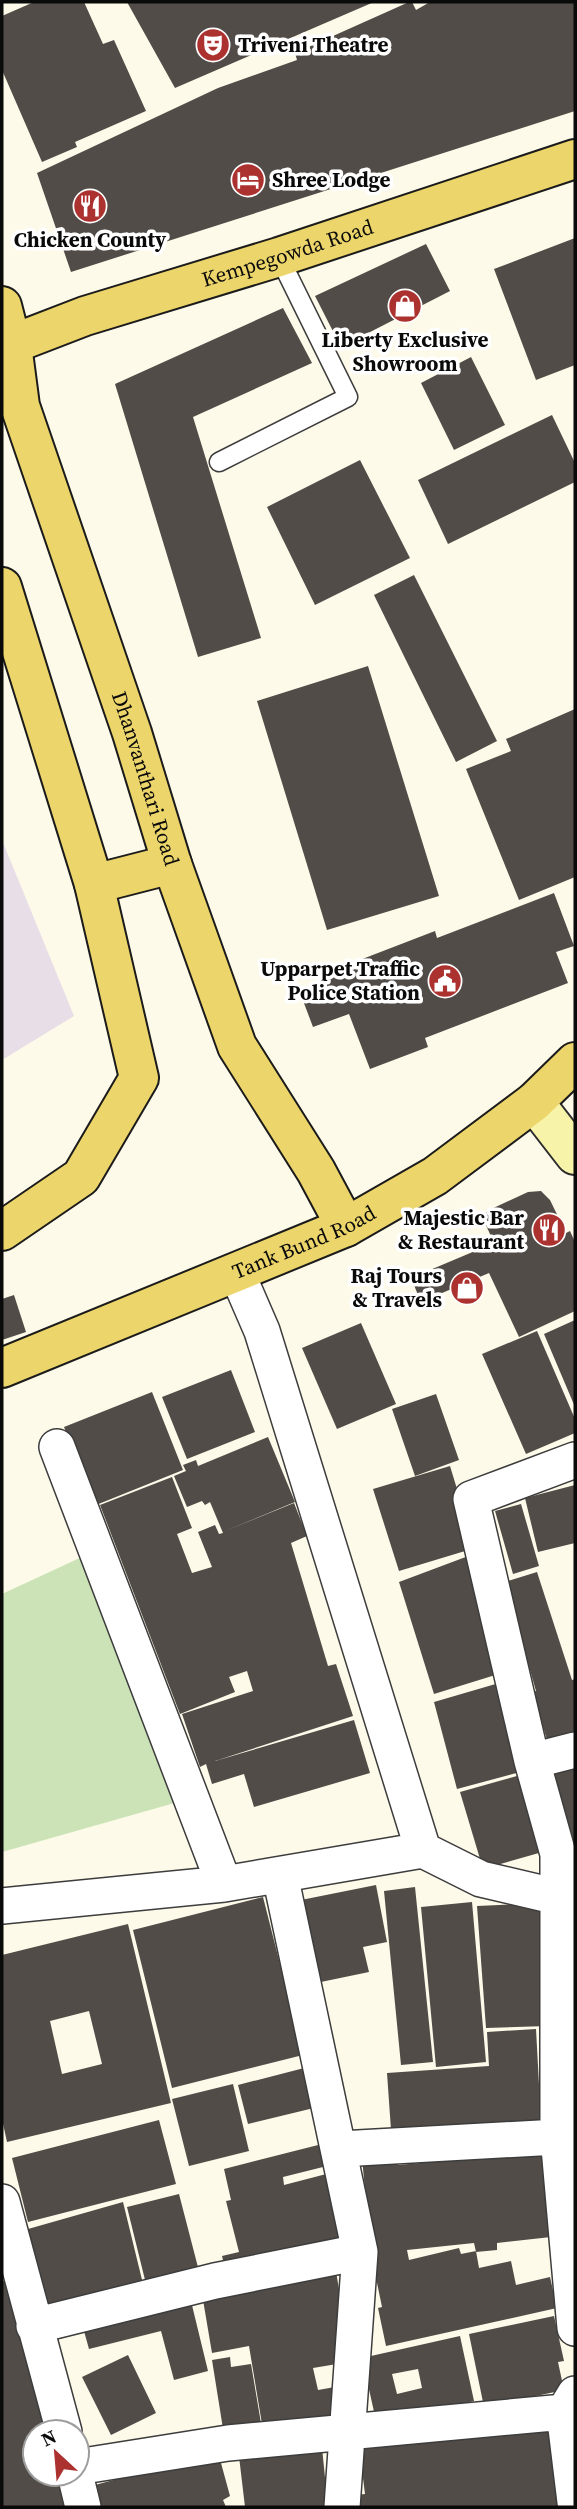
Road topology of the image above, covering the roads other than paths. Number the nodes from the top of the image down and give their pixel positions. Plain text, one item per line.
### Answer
1 (575, 159) edge
2 (279, 257) junction
3 (2, 306) edge
4 (7, 347) edge
5 (219, 462) dead end
6 (2, 587) edge
7 (172, 864) junction
8 (94, 884) junction
9 (575, 1062) edge
10 (534, 1102) junction
11 (575, 1155) edge
12 (346, 1227) junction
13 (2, 1231) edge
14 (236, 1271) junction
15 (2, 1368) edge
16 (57, 1447) dead end
17 (575, 1460) edge
18 (575, 1750) edge
19 (532, 1761) junction
20 (423, 1850) junction
21 (280, 1875) junction
22 (224, 1884) junction
23 (567, 1900) edge
24 (2, 1906) edge
25 (566, 2136) edge
26 (340, 2149) junction
27 (2, 2202) edge
28 (360, 2252) junction
29 (34, 2326) junction
30 (575, 2328) edge
31 (572, 2405) edge
32 (60, 2418) edge
33 (346, 2433) junction
34 (91, 2465) edge
35 (78, 2488) edge
36 (575, 2502) edge
37 (83, 2507) edge
38 (342, 2507) edge

1 - 2 main road, Kempegowda Road
2 - 4 main road, Kempegowda Road
2 - 5 lane
3 - 4 main road, Dhanvanthari Road
4 - 7 main road, Dhanvanthari Road
6 - 8 main road
7 - 8 main road
7 - 12 main road, Dhanvanthari Road
8 - 13 main road
9 - 10 main road, Tank Bund Road
10 - 11 street
10 - 12 main road, Tank Bund Road
12 - 14 main road, Tank Bund Road
14 - 15 main road, Tank Bund Road
14 - 20 street
16 - 22 street
17 - 19 street
18 - 19 street
19 - 23 street
20 - 21 street
20 - 23 street
21 - 22 street
21 - 26 street
22 - 24 street
23 - 25 street
25 - 26 street
25 - 30 street
26 - 28 street
27 - 29 street
28 - 29 street
28 - 33 street
29 - 32 street
31 - 33 street
31 - 36 street
33 - 34 street
33 - 38 street
35 - 37 street

